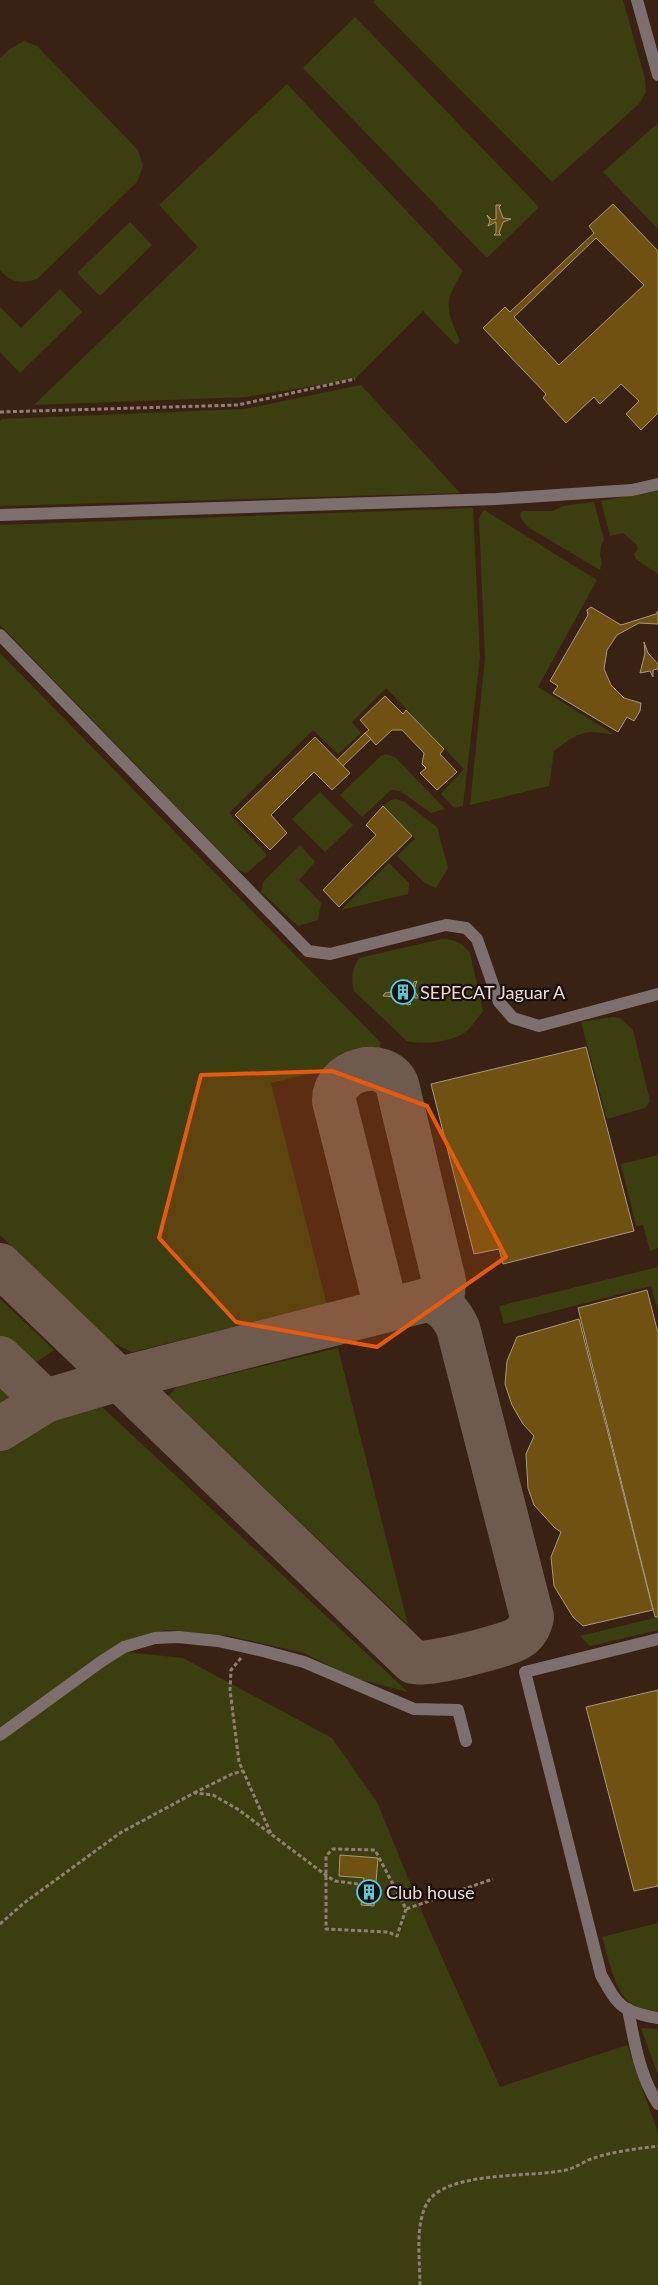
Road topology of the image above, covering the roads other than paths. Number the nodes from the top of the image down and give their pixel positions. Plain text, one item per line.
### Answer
1 (637, 0) edge
2 (658, 75) edge
3 (658, 484) edge
4 (0, 515) edge
5 (0, 635) edge
6 (658, 994) edge
7 (658, 1639) edge
8 (0, 1735) edge
9 (466, 1741) dead end
10 (628, 2009) junction
11 (658, 2018) edge
12 (658, 2104) edge

1 - 2 street
3 - 4 street
5 - 6 street
7 - 10 street
8 - 9 street
10 - 11 street
10 - 12 street

